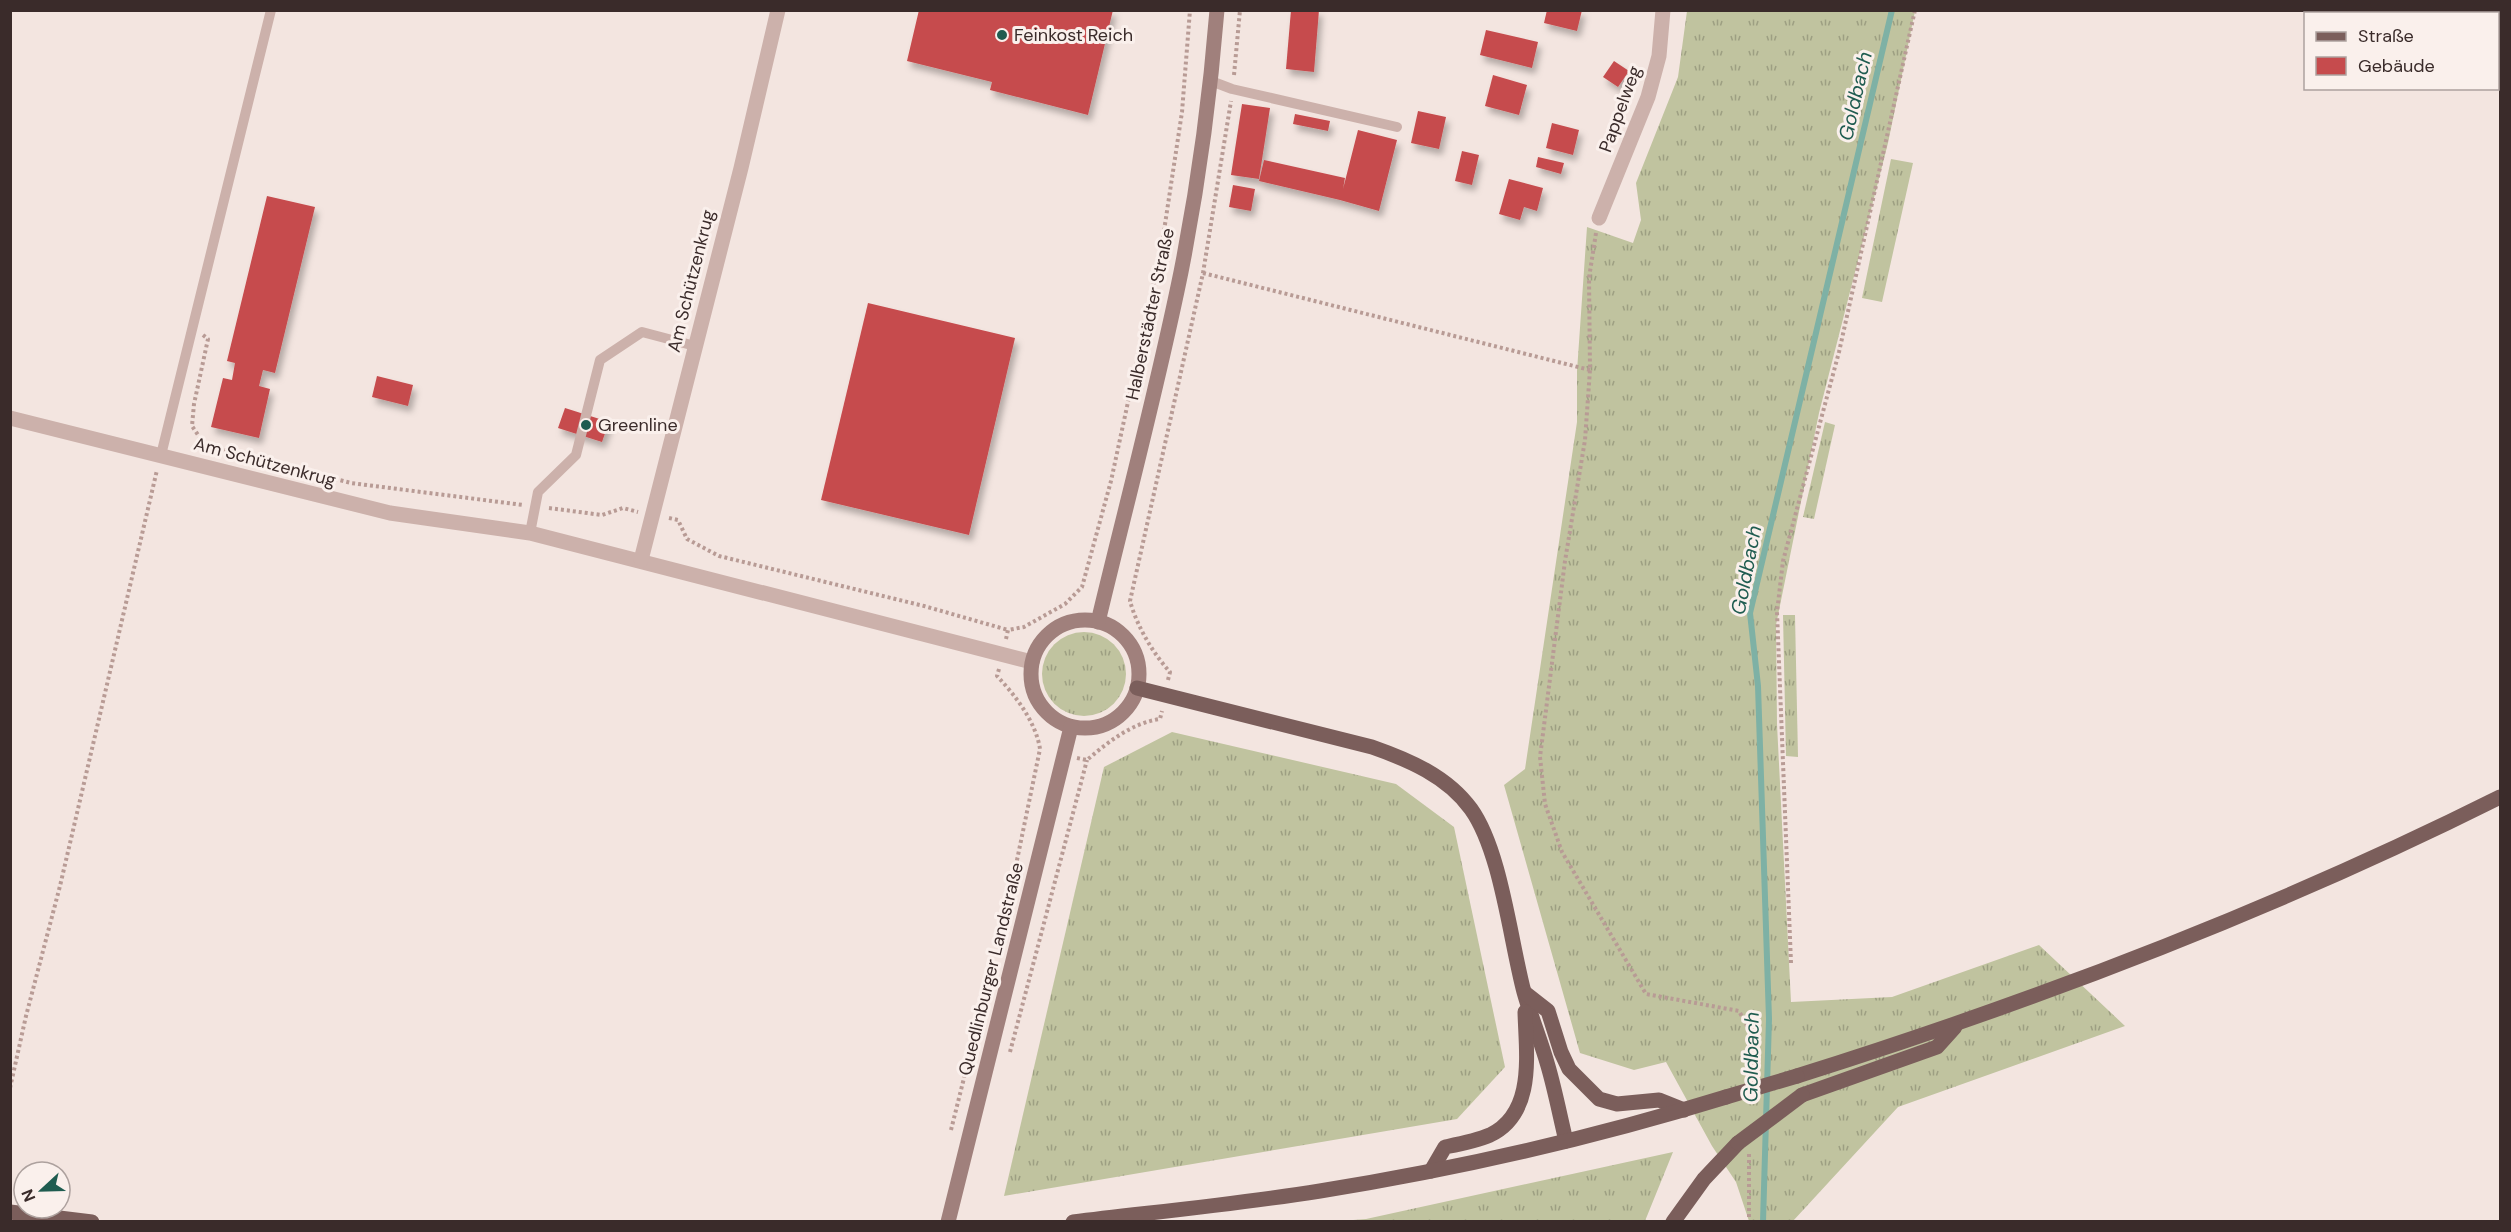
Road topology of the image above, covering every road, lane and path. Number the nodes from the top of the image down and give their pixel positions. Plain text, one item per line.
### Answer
1 (271, 10) edge
2 (778, 10) edge
3 (1190, 10) edge
4 (1217, 10) edge
5 (1240, 10) edge
6 (1663, 10) edge
7 (1915, 10) edge
8 (1211, 81) junction
9 (1232, 89) junction
10 (1397, 127) dead end
11 (1599, 218) joint
12 (1203, 273) junction
13 (193, 328) junction
14 (695, 346) junction
15 (1590, 370) junction
16 (10, 418) edge
17 (161, 455) junction
18 (535, 506) junction
19 (651, 515) junction
20 (531, 533) junction
21 (641, 560) junction
22 (1130, 601) dead end
23 (1098, 622) junction
24 (1008, 630) junction
25 (1003, 654) junction
26 (1032, 662) junction
27 (1137, 688) junction
28 (1071, 727) junction
29 (1087, 760) dead end
30 (2500, 797) edge
31 (1011, 890) dead end
32 (1791, 963) dead end
33 (1525, 993) junction
34 (1957, 1025) junction
35 (974, 1039) dead end
36 (1750, 1052) dead end
37 (1007, 1061) dead end
38 (10, 1088) edge
39 (1684, 1110) junction
40 (949, 1139) dead end
41 (1566, 1141) junction
42 (1743, 1144) junction
43 (1431, 1171) junction
44 (10, 1212) edge
45 (92, 1221) edge
46 (948, 1221) edge
47 (1073, 1221) edge
48 (1673, 1221) edge
49 (1749, 1221) edge

1 - 13 lane
2 - 14 street, Am Schützenkrug
3 - 24 path
4 - 8 main road, Halberstädter Straße
5 - 9 path
6 - 11 street, Pappelweg
7 - 32 path
8 - 9 lane
8 - 23 main road, Halberstädter Straße
9 - 10 lane
9 - 12 path
11 - 15 path
12 - 15 path
12 - 22 path
13 - 17 lane
13 - 18 path
14 - 18 lane
14 - 19 street, Am Schützenkrug
15 - 36 path
16 - 17 street, Am Schützenkrug
17 - 20 street, Am Schützenkrug
17 - 38 path
18 - 19 path
18 - 20 lane
19 - 21 street, Am Schützenkrug
19 - 24 path
20 - 21 street, Am Schützenkrug
21 - 25 street, Am Schützenkrug
23 - 26 main road
23 - 27 main road
24 - 25 path
25 - 26 street, Am Schützenkrug
25 - 31 path
26 - 28 main road
27 - 28 main road
27 - 33 main road
28 - 46 main road, Quedlinburger Landstraße
29 - 37 path
30 - 34 main road
33 - 39 main road
33 - 41 main road
33 - 43 main road
34 - 39 main road, bridge
34 - 42 main road, bridge
35 - 40 path
39 - 41 main road
41 - 43 main road
42 - 48 main road
42 - 49 path
43 - 47 main road
44 - 45 main road

